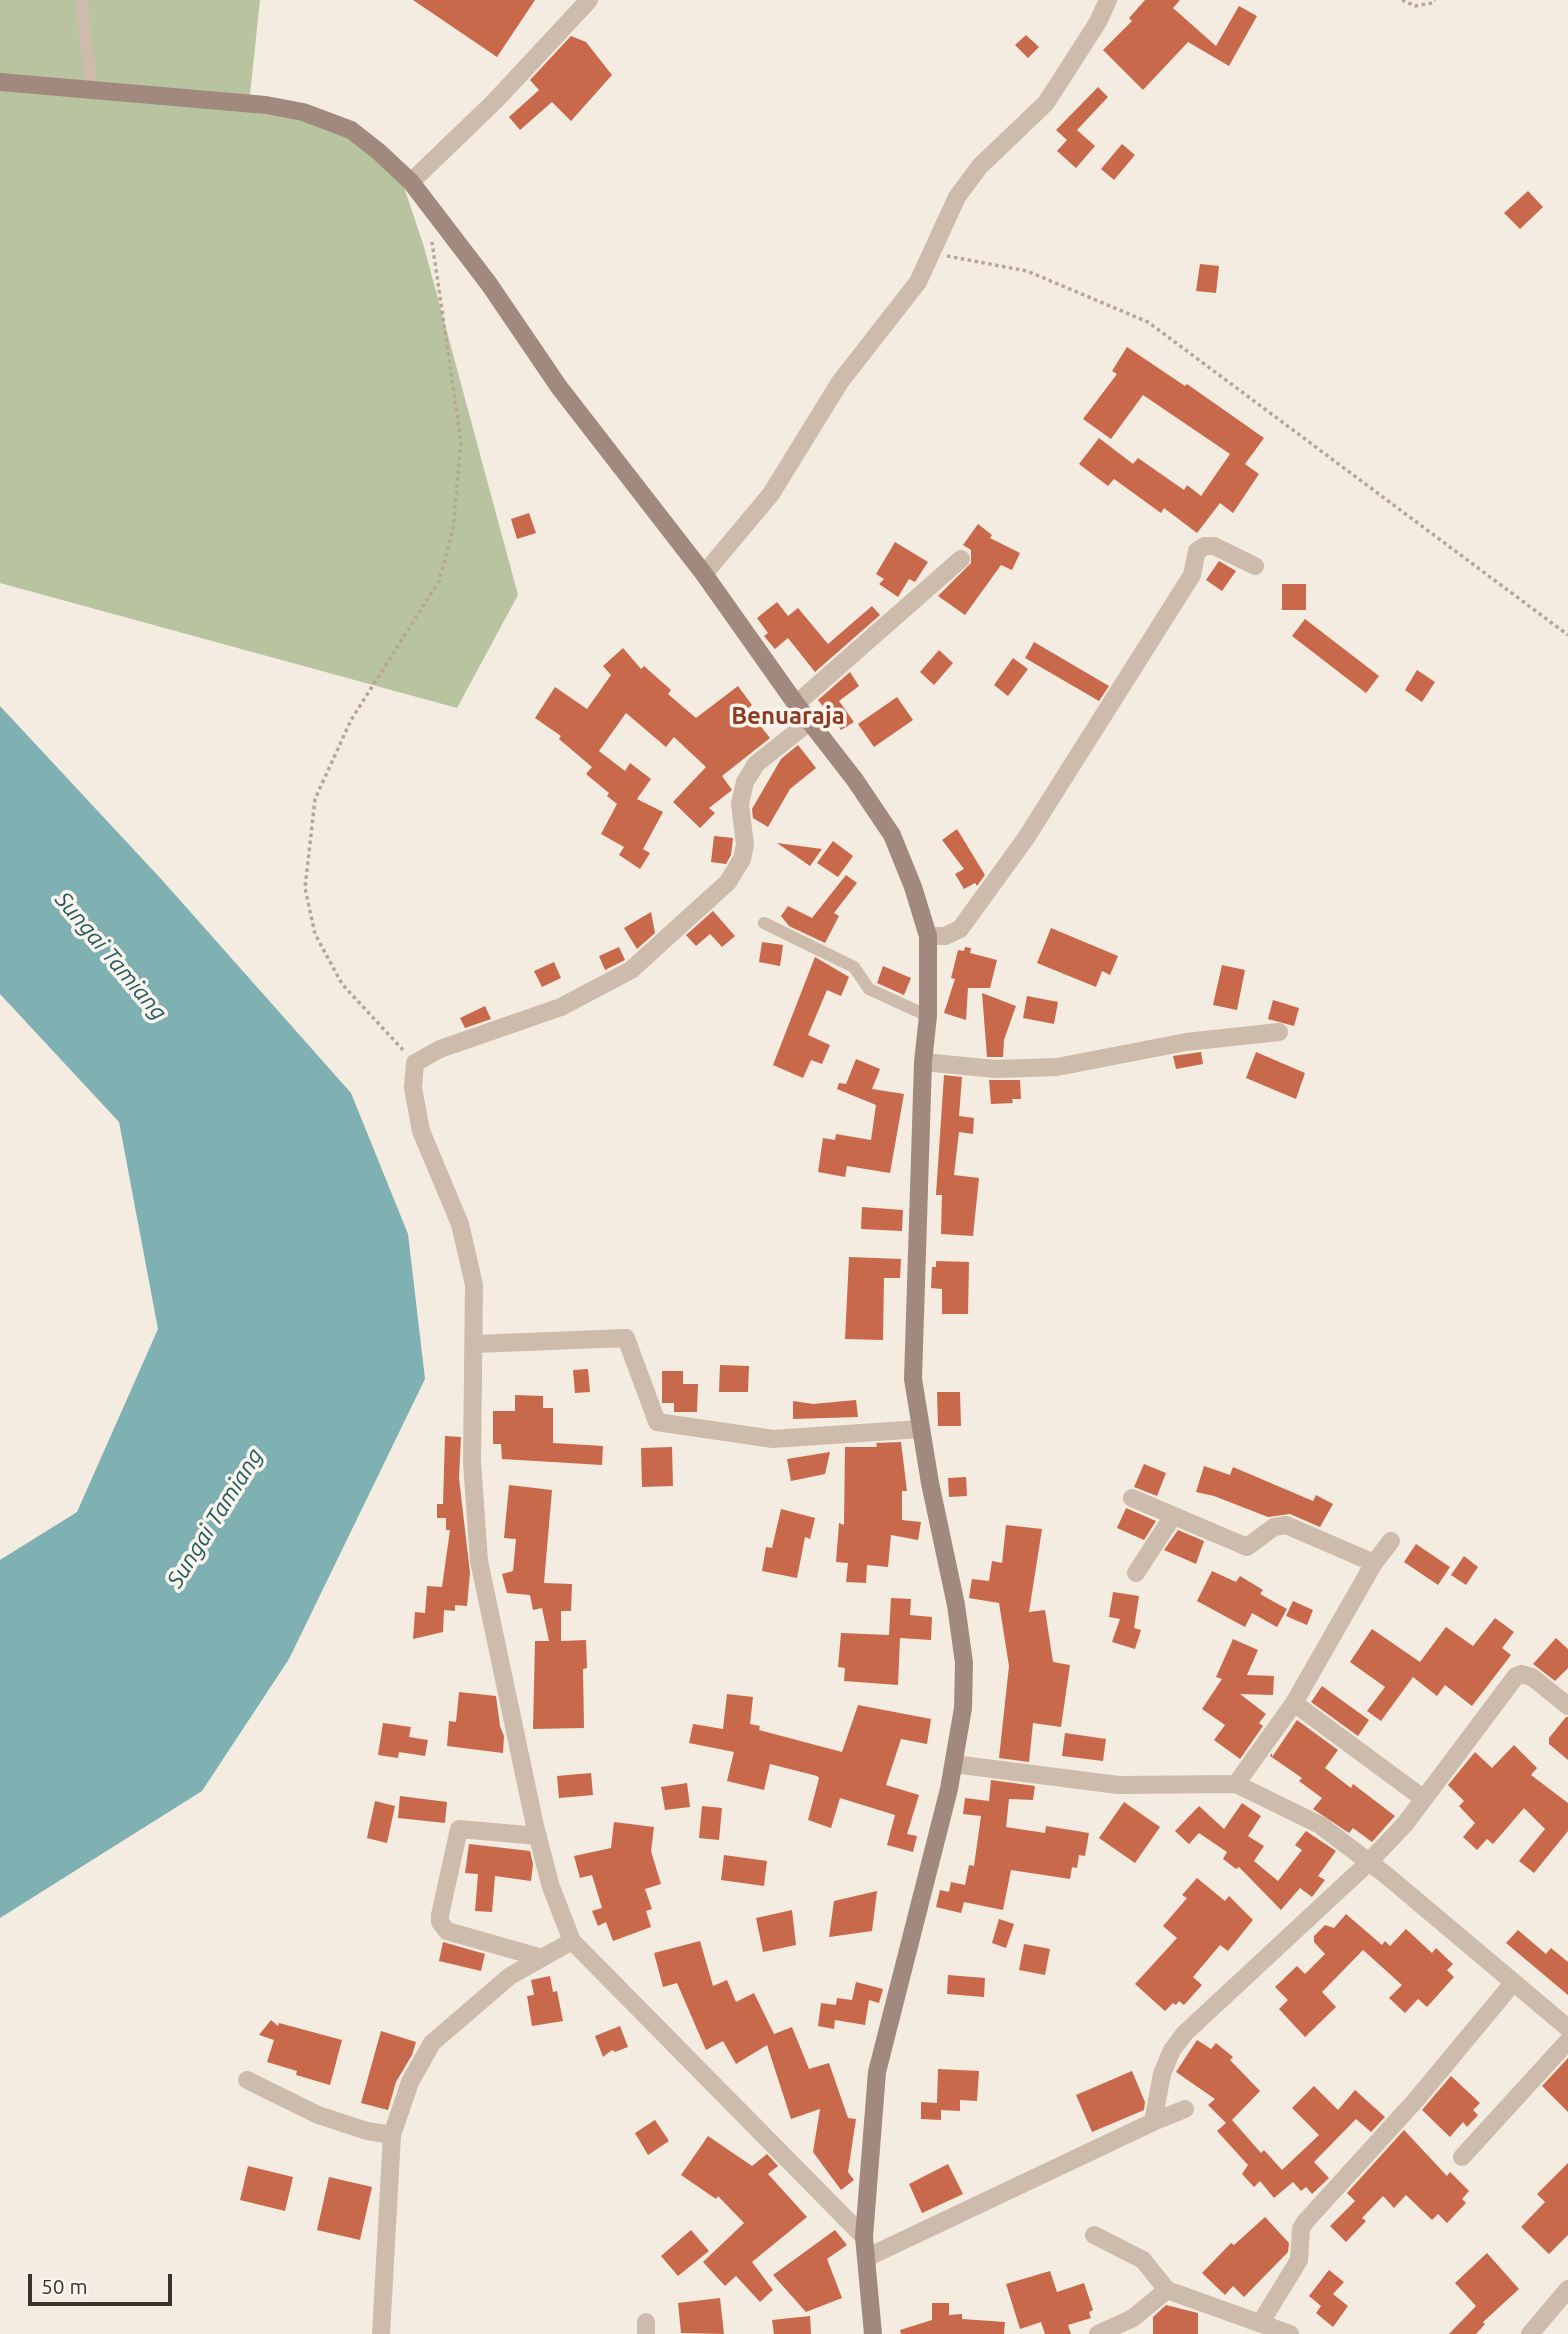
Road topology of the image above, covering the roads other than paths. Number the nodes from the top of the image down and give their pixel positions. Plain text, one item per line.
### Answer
1 (81, 0) edge
2 (589, 0) edge
3 (1108, 0) edge
4 (0, 82) edge
5 (92, 90) junction
6 (411, 182) junction
7 (961, 559) dead end
8 (1255, 566) dead end
9 (704, 574) junction
10 (796, 704) junction
11 (809, 722) junction
12 (764, 923) dead end
13 (928, 936) junction
14 (928, 1016) junction
15 (1279, 1032) dead end
16 (923, 1062) junction
17 (475, 1344) junction
18 (920, 1429) junction
19 (1132, 1497) dead end
20 (1173, 1516) junction
21 (1391, 1541) dead end
22 (1374, 1563) junction
23 (1136, 1573) dead end
24 (1294, 1703) junction
25 (1568, 1706) edge
26 (954, 1764) junction
27 (1236, 1784) junction
28 (1424, 1798) junction
29 (538, 1836) junction
30 (1368, 1863) junction
31 (572, 1941) junction
32 (542, 1958) junction
33 (1513, 1983) junction
34 (1568, 2028) edge
35 (1568, 2042) edge
36 (247, 2080) dead end
37 (1185, 2109) dead end
38 (1153, 2122) junction
39 (392, 2135) junction
40 (1462, 2157) dead end
41 (1094, 2235) dead end
42 (864, 2237) junction
43 (868, 2257) junction
44 (1568, 2289) edge
45 (1167, 2290) junction
46 (1274, 2329) edge
47 (381, 2334) edge
48 (873, 2334) edge
49 (1098, 2334) edge
50 (1530, 2334) edge

1 - 5 lane
2 - 6 street
3 - 9 street
4 - 5 main road
5 - 6 main road
6 - 9 main road
7 - 10 street
8 - 13 street
9 - 10 main road
10 - 11 main road
11 - 13 main road
11 - 17 street
12 - 14 lane
13 - 14 main road
14 - 16 main road
15 - 16 street
16 - 18 main road
17 - 18 street
17 - 29 street
18 - 26 main road
19 - 20 street
20 - 22 street
20 - 23 street
21 - 22 street
22 - 24 street
24 - 27 street
24 - 28 street
25 - 28 street
26 - 27 street
26 - 42 main road
27 - 30 street
28 - 30 street
29 - 31 street
29 - 32 street
30 - 33 street
30 - 38 street
31 - 32 street
31 - 42 street
32 - 39 street
33 - 34 street
33 - 46 street
35 - 40 street
36 - 39 street
37 - 38 street
38 - 43 street
39 - 47 street
41 - 45 street
42 - 43 main road
43 - 48 main road
44 - 50 street
45 - 46 street
45 - 49 street

